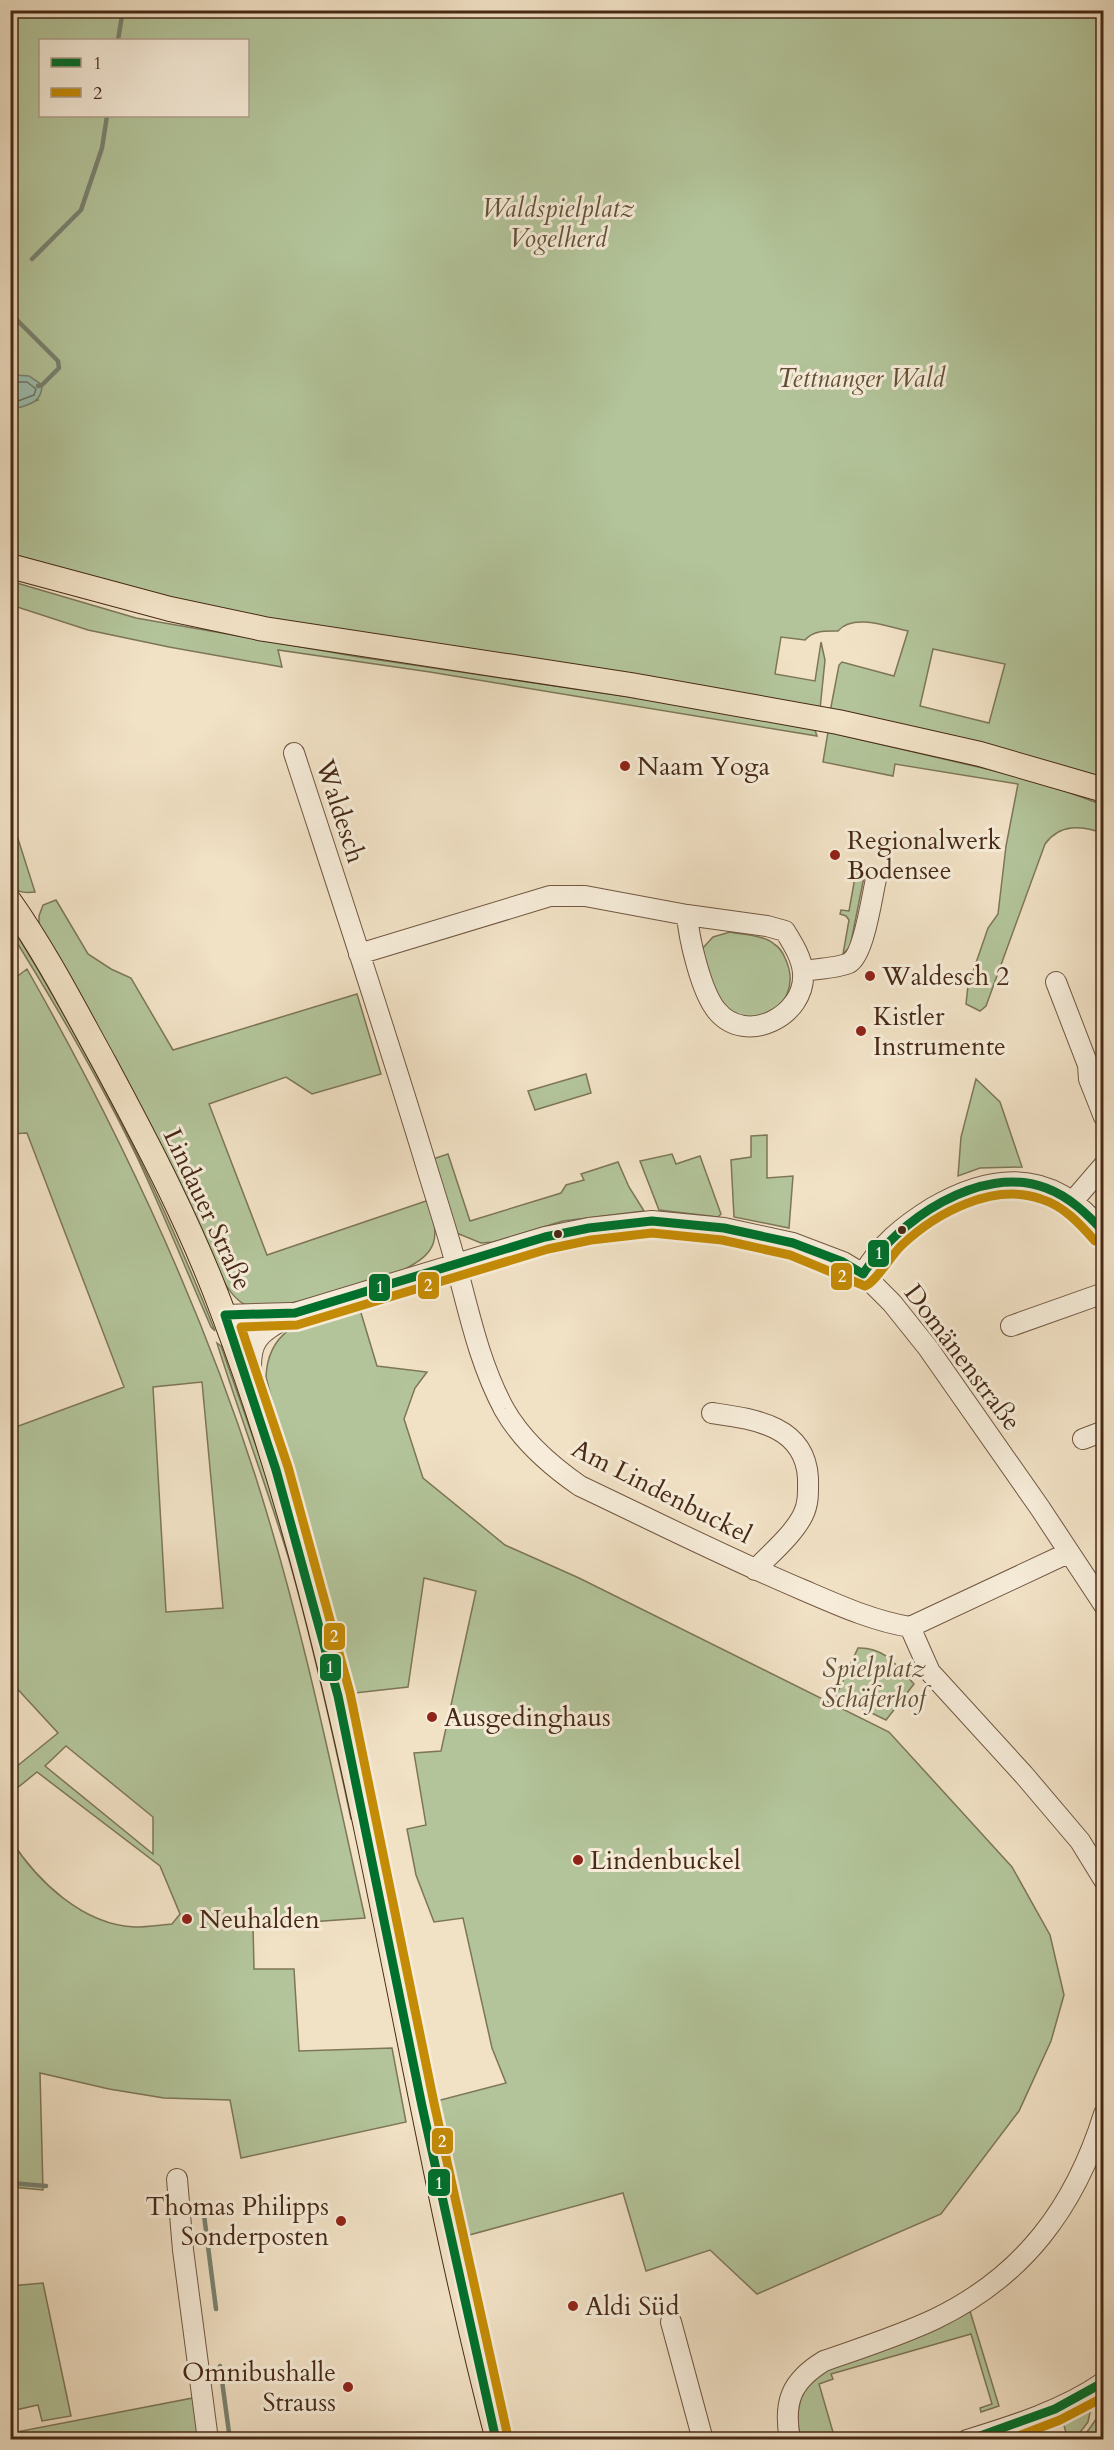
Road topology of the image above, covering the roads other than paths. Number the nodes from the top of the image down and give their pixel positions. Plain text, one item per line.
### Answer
1 (10, 566) edge
2 (294, 753) dead end
3 (1104, 790) edge
4 (876, 879) dead end
5 (10, 902) edge
6 (687, 915) junction
7 (359, 954) junction
8 (803, 971) junction
9 (1056, 982) dead end
10 (1104, 1117) edge
11 (1104, 1166) edge
12 (1073, 1201) junction
13 (1104, 1233) edge
14 (456, 1266) junction
15 (863, 1274) junction
16 (1104, 1293) edge
17 (295, 1313) junction
18 (225, 1315) junction
19 (1011, 1326) dead end
20 (254, 1397) junction
21 (712, 1413) dead end
22 (1104, 1431) edge
23 (1083, 1439) dead end
24 (1068, 1553) junction
25 (755, 1570) junction
26 (1104, 1605) edge
27 (910, 1627) junction
28 (1104, 1880) edge
29 (1104, 2114) edge
30 (177, 2180) dead end
31 (671, 2322) dead end
32 (1104, 2382) edge
33 (497, 2438) edge
34 (208, 2439) edge
35 (703, 2439) edge
36 (790, 2439) edge
37 (967, 2439) edge

1 - 3 main road
2 - 7 street, Waldesch
4 - 8 street
5 - 18 main road, Lindauer Straße
6 - 7 street
6 - 8 street
6 - 8 street
7 - 14 street, Waldesch
9 - 10 street
11 - 12 street
12 - 13 street
12 - 15 street
14 - 15 street, Domänenstraße
14 - 17 street, Domänenstraße
14 - 25 street, Am Lindenbuckel
15 - 24 street, Domänenstraße
16 - 19 street
17 - 18 street, Domänenstraße
17 - 20 street, Domänenstraße
18 - 20 main road, Lindauer Straße
20 - 33 main road, Lindauer Straße
21 - 25 street, Am Lindenbuckel
22 - 23 street
24 - 26 street, Domänenstraße
24 - 27 street
25 - 27 street, Am Lindenbuckel
27 - 28 street
29 - 36 street
30 - 34 street
31 - 35 street
32 - 37 street

